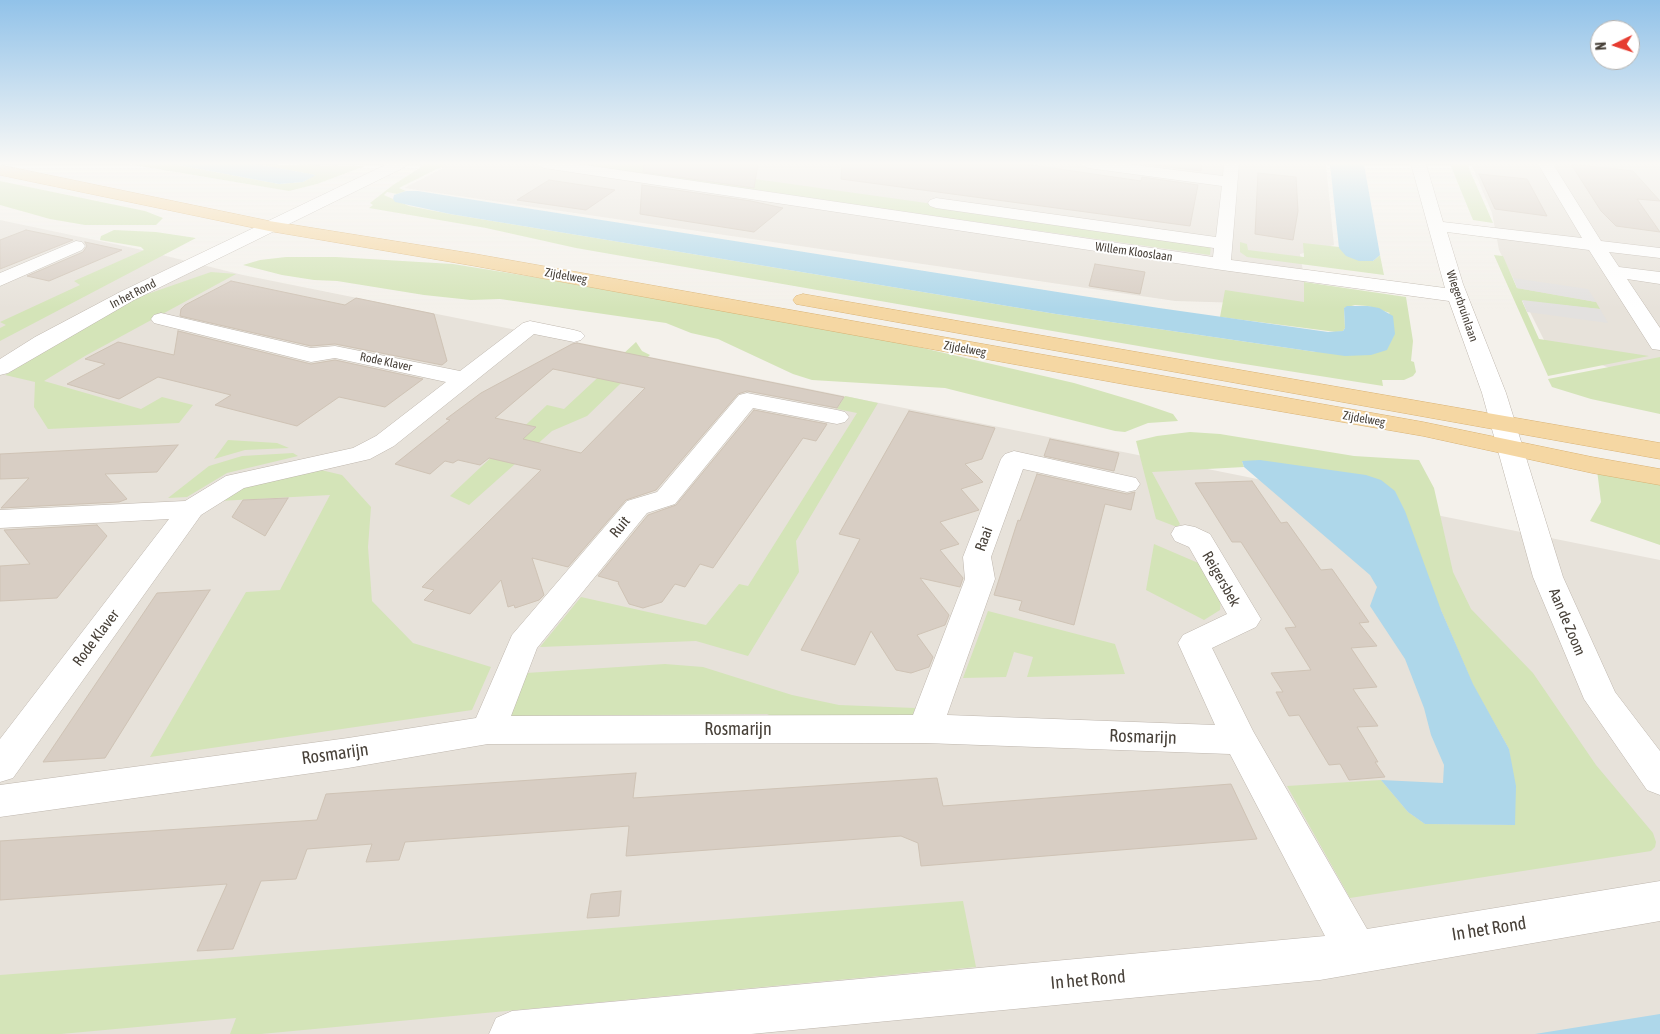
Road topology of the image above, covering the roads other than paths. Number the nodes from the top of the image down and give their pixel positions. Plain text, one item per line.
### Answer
1 (241, 212) edge
2 (296, 212) edge
3 (298, 212) edge
4 (871, 212) edge
5 (1002, 212) edge
6 (1227, 212) edge
7 (1432, 212) edge
8 (1574, 212) edge
9 (271, 217) junction
10 (1436, 226) junction
11 (1224, 244) junction
12 (1594, 245) junction
13 (76, 246) dead end
14 (528, 252) dead end
15 (1660, 254) edge
16 (1222, 264) junction
17 (1613, 272) junction
18 (663, 275) dead end
19 (1660, 278) edge
20 (0, 280) edge
21 (1457, 296) junction
22 (161, 319) dead end
23 (574, 336) dead end
24 (1660, 344) edge
25 (0, 368) edge
26 (465, 379) junction
27 (837, 418) dead end
28 (1506, 436) junction
29 (1660, 451) edge
30 (1660, 476) edge
31 (1127, 484) dead end
32 (191, 509) junction
33 (0, 518) edge
34 (1184, 534) dead end
35 (925, 729) junction
36 (488, 730) junction
37 (1240, 740) junction
38 (0, 767) edge
39 (1660, 779) edge
40 (0, 801) edge
41 (1660, 902) edge
42 (1356, 951) junction
43 (512, 1034) edge

1 - 9 main road, Zijdelweg
2 - 9 street
3 - 14 main road
4 - 16 street, Willem Klooslaan
5 - 11 street, Willem Klooslaan
6 - 11 street
7 - 10 street, Wiegerbruinlaan
8 - 12 street
9 - 25 street, In het Rond
9 - 28 main road, Zijdelweg
10 - 12 street
10 - 21 street, Wiegerbruinlaan
11 - 16 street
12 - 15 street
12 - 17 street
13 - 20 street
16 - 21 street, Willem Klooslaan
17 - 19 street
17 - 24 street
18 - 28 main road, Zijdelweg
21 - 28 street, Wiegerbruinlaan
22 - 26 street, Rode Klaver
23 - 26 street, Rode Klaver
26 - 32 street, Rode Klaver
27 - 36 street, Ruit
28 - 29 main road, Zijdelweg
28 - 30 main road, Zijdelweg
28 - 39 street, Aan de Zoom
31 - 35 street, Raai
32 - 33 street, Rode Klaver
32 - 38 street, Rode Klaver
34 - 37 street, Reigersbek
35 - 36 street, Rosmarijn
35 - 37 street, Rosmarijn
36 - 40 street, Rosmarijn
37 - 42 street
41 - 42 street, In het Rond
42 - 43 street, In het Rond

